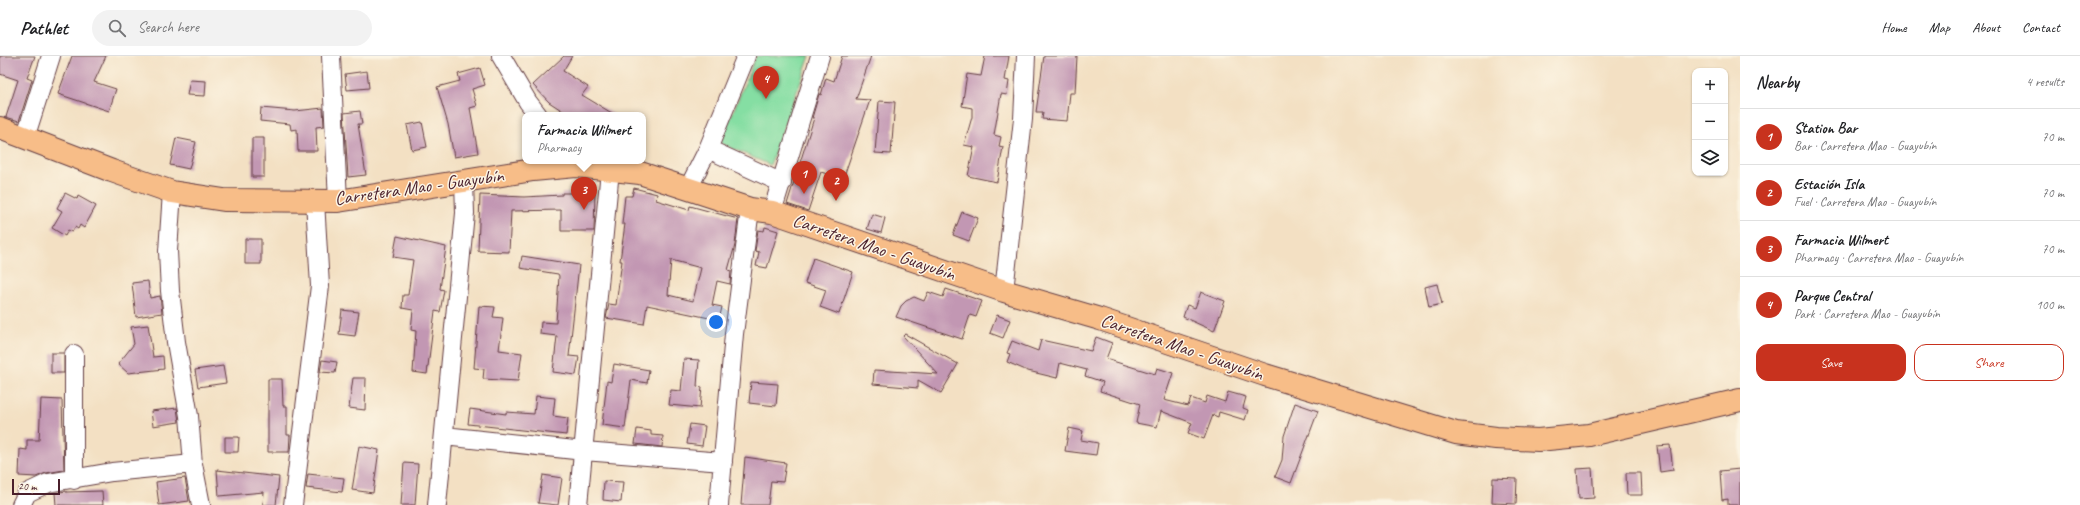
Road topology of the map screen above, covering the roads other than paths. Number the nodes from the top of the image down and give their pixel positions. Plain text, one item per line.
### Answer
1 (51, 56) edge
2 (331, 56) edge
3 (501, 56) edge
4 (746, 56) edge
5 (820, 56) edge
6 (1026, 56) edge
7 (536, 112) edge
8 (0, 128) edge
9 (25, 138) junction
10 (708, 148) junction
11 (569, 164) edge
12 (580, 164) edge
13 (610, 170) junction
14 (464, 181) junction
15 (782, 183) junction
16 (689, 187) junction
17 (172, 192) junction
18 (315, 201) junction
19 (338, 201) junction
20 (750, 209) junction
21 (772, 212) junction
22 (1004, 291) junction
23 (74, 354) dead end
24 (1740, 400) edge
25 (444, 436) junction
26 (584, 451) junction
27 (724, 462) junction
28 (193, 464) junction
29 (74, 480) junction
30 (21, 505) edge
31 (201, 505) edge
32 (293, 505) edge
33 (437, 505) edge
34 (578, 505) edge
35 (719, 505) edge

1 - 9 street
2 - 19 street
3 - 7 street
4 - 10 street
5 - 15 street
6 - 22 street
8 - 9 main road, Carretera Mao - Guayubín
9 - 17 main road, Carretera Mao - Guayubín
10 - 15 street
10 - 16 street
11 - 14 main road, Carretera Mao - Guayubín
12 - 13 main road, Carretera Mao - Guayubín
13 - 16 main road, Carretera Mao - Guayubín
13 - 26 street
14 - 19 main road, Carretera Mao - Guayubín
14 - 25 street
15 - 21 street
16 - 20 main road, Carretera Mao - Guayubín
17 - 18 main road, Carretera Mao - Guayubín
17 - 28 street
18 - 19 main road, Carretera Mao - Guayubín
18 - 32 street
20 - 21 main road, Carretera Mao - Guayubín
20 - 27 street
21 - 22 main road, Carretera Mao - Guayubín
22 - 24 main road, Carretera Mao - Guayubín
23 - 29 street
25 - 26 street
25 - 33 street
26 - 27 street
26 - 34 street
27 - 35 street
28 - 29 street
28 - 31 street
29 - 30 street

